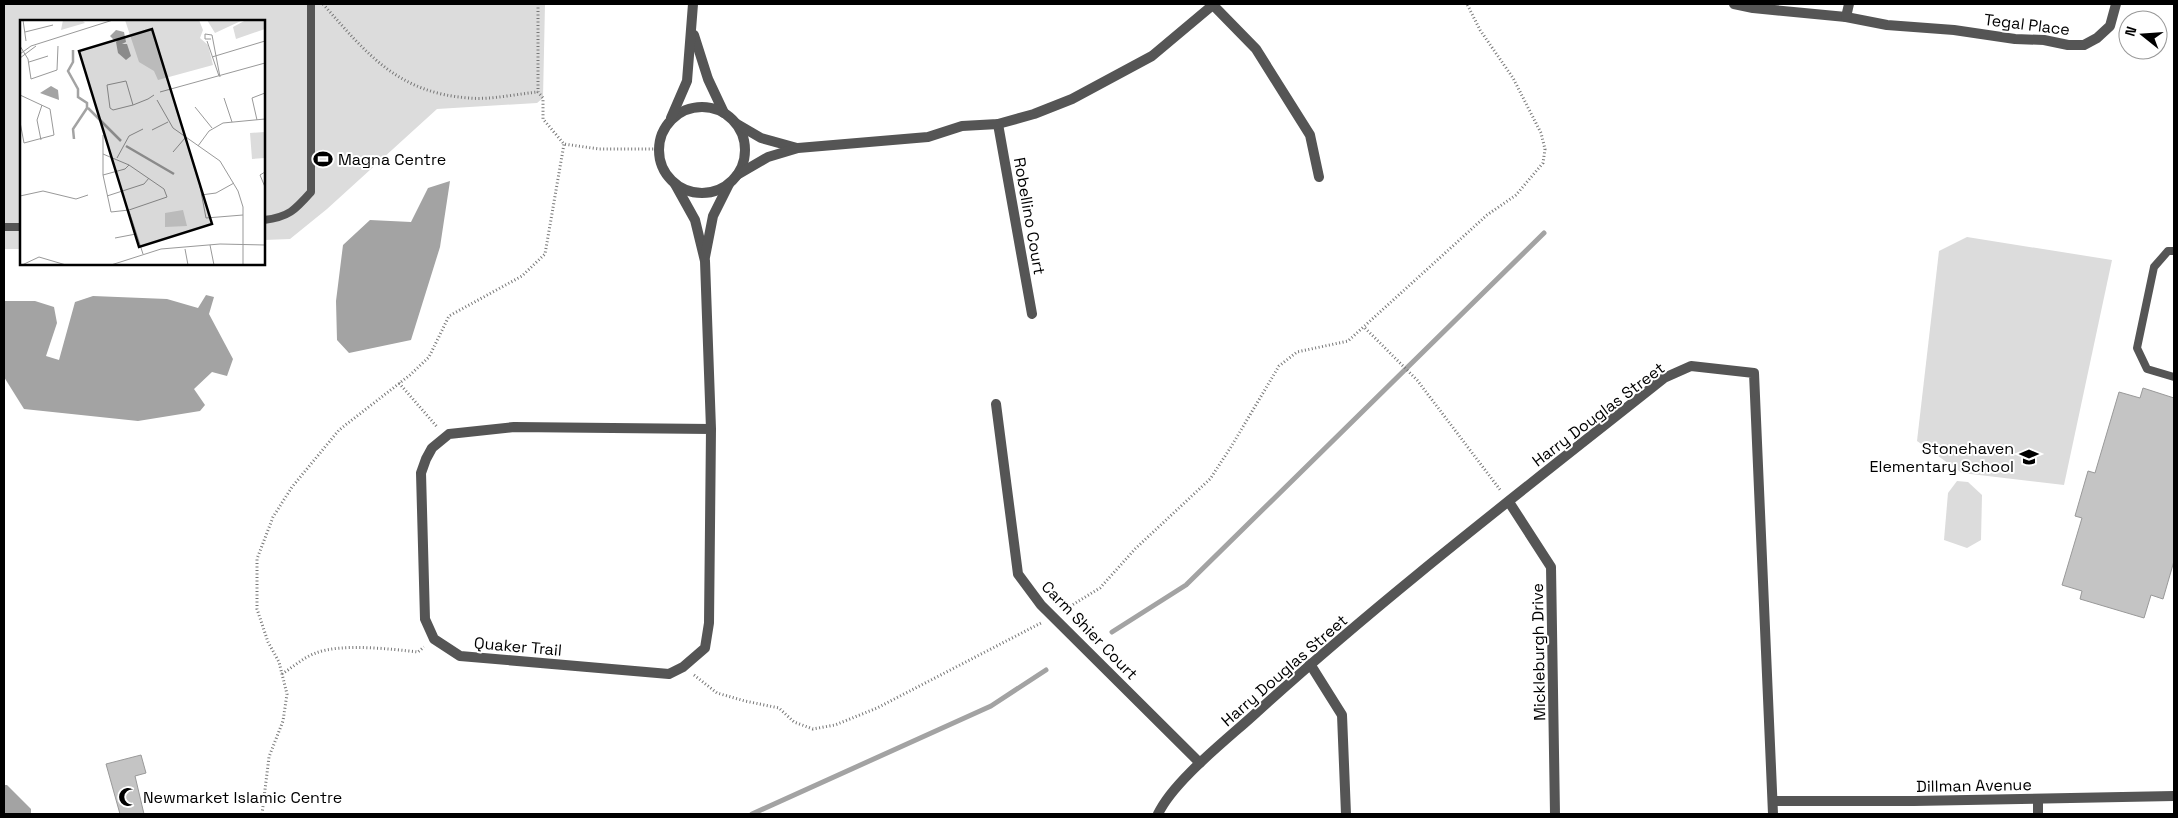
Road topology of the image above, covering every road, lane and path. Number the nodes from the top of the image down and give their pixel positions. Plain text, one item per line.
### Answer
1 (311, 4) edge
2 (322, 4) edge
3 (538, 4) edge
4 (693, 4) edge
5 (1213, 4) edge
6 (1468, 4) edge
7 (1734, 4) edge
8 (1849, 4) edge
9 (2116, 4) edge
10 (1846, 16) junction
11 (692, 31) junction
12 (538, 92) junction
13 (724, 113) junction
14 (670, 121) junction
15 (736, 124) junction
16 (998, 124) junction
17 (564, 144) junction
18 (798, 148) junction
19 (658, 149) junction
20 (737, 175) junction
21 (1318, 177) dead end
22 (730, 183) junction
23 (675, 184) junction
24 (265, 220) edge
25 (4, 227) edge
26 (20, 227) edge
27 (2174, 251) edge
28 (705, 260) junction
29 (1032, 314) dead end
30 (1365, 328) junction
31 (2174, 377) edge
32 (399, 383) junction
33 (996, 404) dead end
34 (711, 428) junction
35 (444, 437) junction
36 (1509, 502) junction
37 (1054, 617) junction
38 (434, 639) junction
39 (1310, 664) junction
40 (684, 667) junction
41 (282, 674) junction
42 (1200, 763) junction
43 (2174, 796) edge
44 (2038, 799) junction
45 (1773, 801) junction
46 (262, 814) edge
47 (1158, 814) edge
48 (1346, 814) edge
49 (1555, 814) edge
50 (1773, 814) edge
51 (2038, 814) edge

1 - 24 lane
2 - 12 path
3 - 12 path
4 - 11 street
5 - 16 street
5 - 21 street
6 - 30 path
7 - 10 street, Tegal Place
8 - 10 street
9 - 10 street, Tegal Place
11 - 13 street
11 - 14 street
12 - 17 path
13 - 14 street
13 - 15 street
14 - 19 street
15 - 18 street
15 - 20 street
16 - 18 street
16 - 29 street, Robellino Court
17 - 19 path
17 - 32 path
18 - 20 street
19 - 23 street
20 - 22 street
22 - 23 street
22 - 28 street, Quaker Trail
23 - 28 street, Quaker Trail
25 - 26 lane
27 - 31 lane
28 - 34 street, Quaker Trail
30 - 36 path
30 - 37 path
32 - 35 path
32 - 41 path
33 - 37 street, Carm Shier Court
34 - 35 street
34 - 40 street, Quaker Trail
35 - 38 street
36 - 39 street, Harry Douglas Street
36 - 45 street, Harry Douglas Street
36 - 49 street, Mickleburgh Drive
37 - 40 path
37 - 42 street, Carm Shier Court
38 - 40 street, Quaker Trail
38 - 41 path
39 - 42 street, Harry Douglas Street
39 - 48 street
41 - 46 path
42 - 47 street, Harry Douglas Street
43 - 44 street, Dillman Avenue
44 - 45 street, Dillman Avenue
44 - 51 street
45 - 50 street

